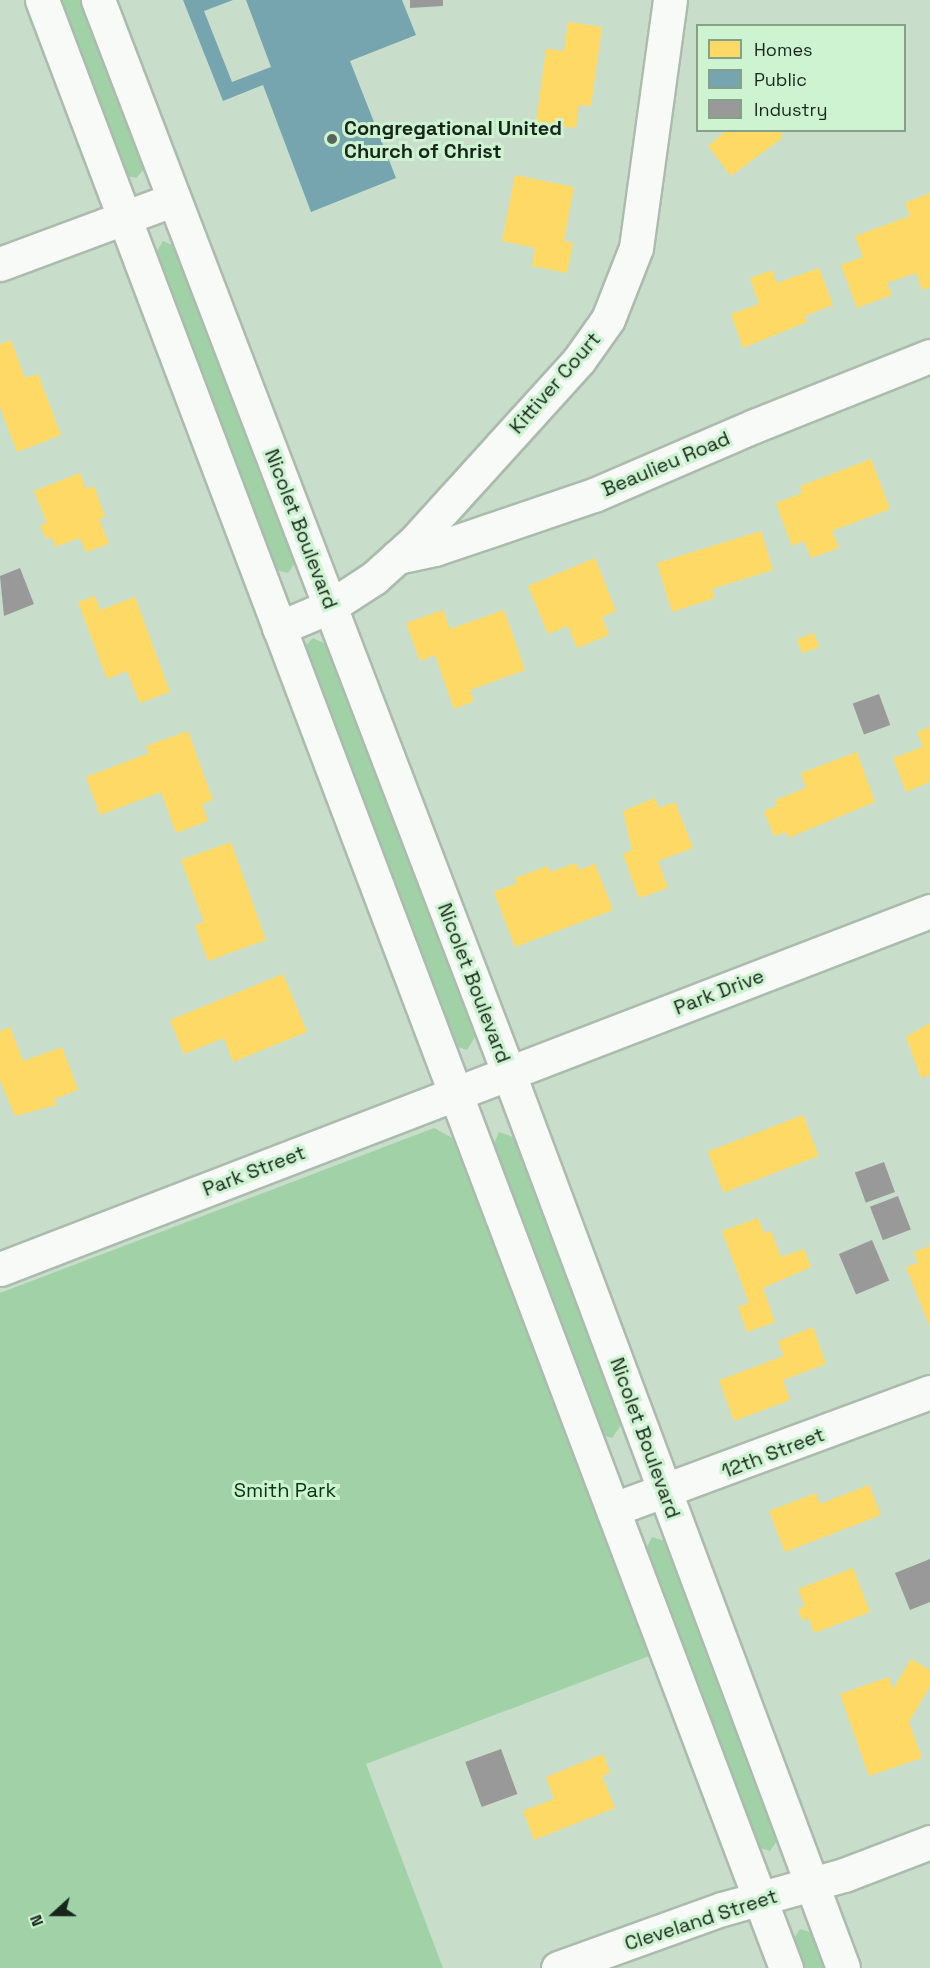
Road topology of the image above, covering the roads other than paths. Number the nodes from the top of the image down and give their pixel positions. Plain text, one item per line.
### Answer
1 (42, 0) edge
2 (98, 0) edge
3 (670, 0) edge
4 (172, 200) junction
5 (126, 217) junction
6 (0, 264) edge
7 (930, 356) edge
8 (397, 557) junction
9 (331, 606) junction
10 (279, 628) junction
11 (930, 911) edge
12 (509, 1074) junction
13 (458, 1092) junction
14 (0, 1269) edge
15 (930, 1392) edge
16 (665, 1492) junction
17 (614, 1509) junction
18 (930, 1842) edge
19 (810, 1885) junction
20 (759, 1898) junction
21 (558, 1968) edge
22 (786, 1968) edge
23 (843, 1968) edge

1 - 5 street
2 - 4 street, Nicolet Boulevard
3 - 8 street, Kittiver Court
4 - 5 street
4 - 9 street, Nicolet Boulevard
5 - 6 street
5 - 10 street
7 - 8 street, Beaulieu Road
8 - 9 street, Kittiver Court
9 - 10 street, Kittiver Court
9 - 12 street, Nicolet Boulevard
10 - 13 street
11 - 12 street, Park Drive
12 - 13 street, Park Street
12 - 16 street, Nicolet Boulevard
13 - 14 street, Park Street
13 - 17 street
15 - 16 street, 12th Street
16 - 17 street, 12th Street
16 - 19 street, Nicolet Boulevard
17 - 20 street
18 - 19 street, Cleveland Street
19 - 20 street, Cleveland Street
19 - 23 street, Nicolet Boulevard
20 - 21 street, Cleveland Street
20 - 22 street

